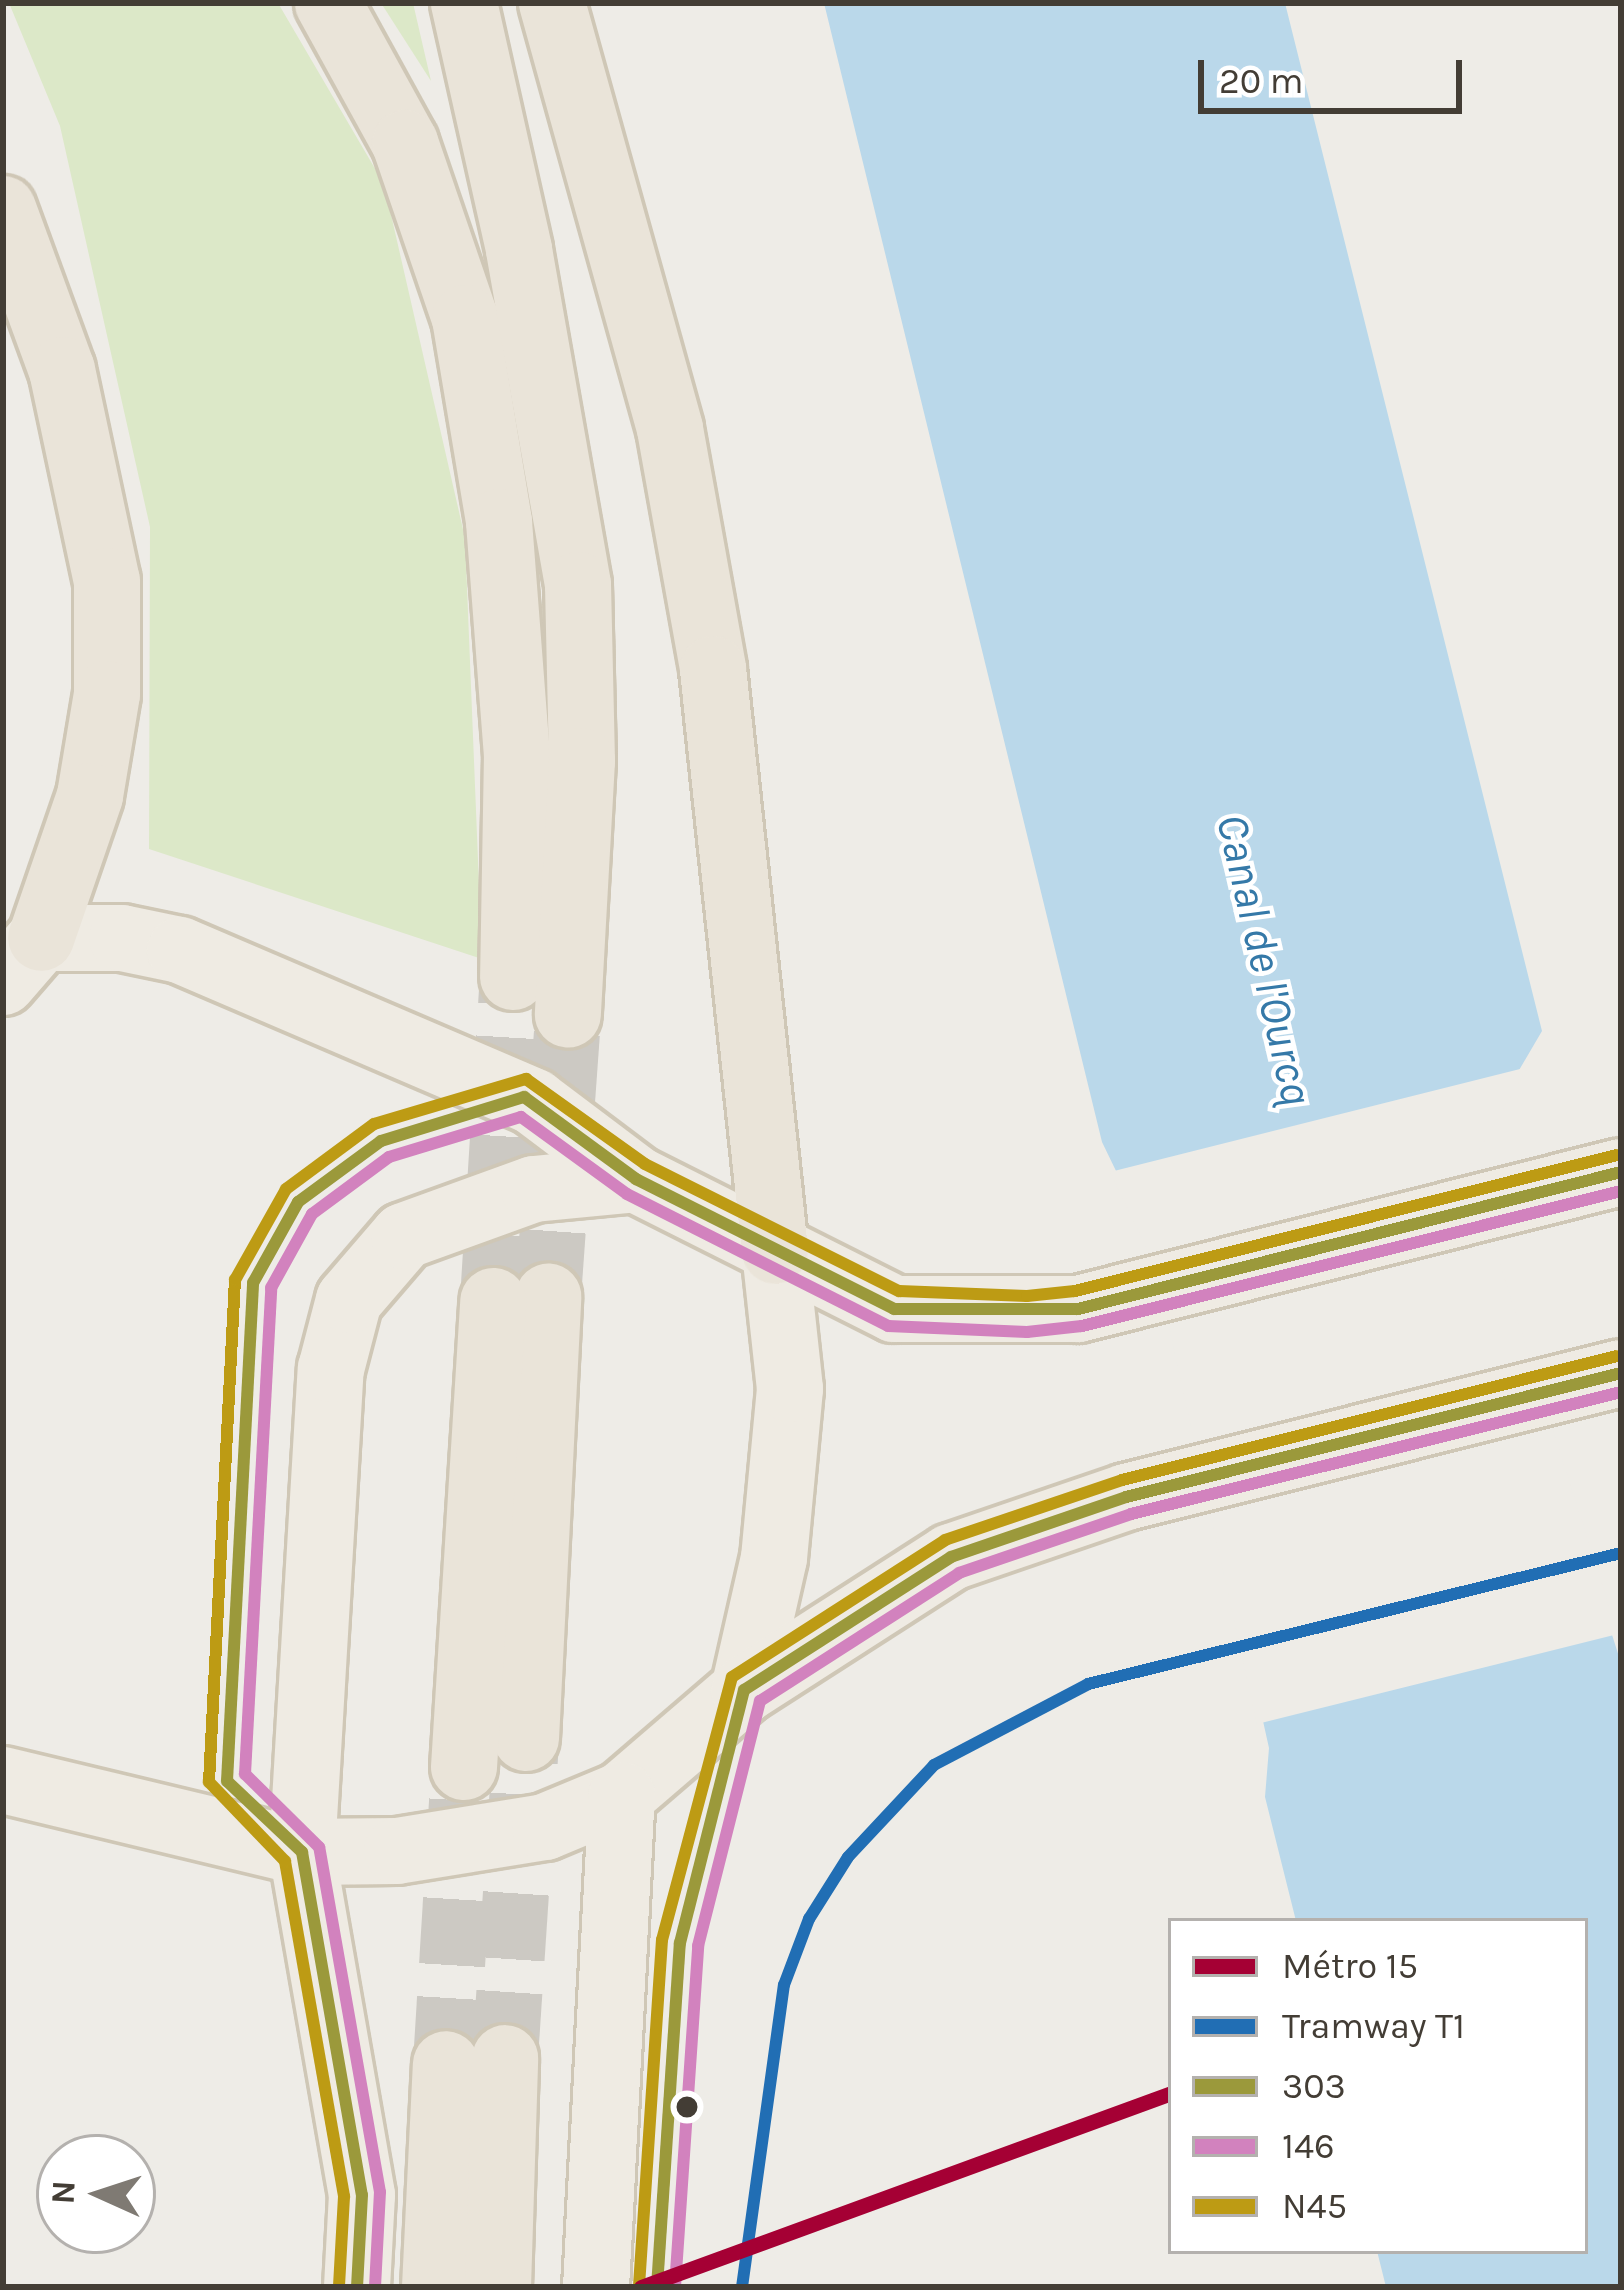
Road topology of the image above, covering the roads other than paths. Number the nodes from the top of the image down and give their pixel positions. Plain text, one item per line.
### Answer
1 (328, 3) edge
2 (464, 3) edge
3 (552, 3) edge
4 (3, 209) edge
5 (22, 960) edge
6 (513, 977) tunnel mouth
7 (568, 1015) tunnel mouth
8 (1621, 1172) edge
9 (636, 1179) junction
10 (776, 1251) junction
11 (1621, 1373) edge
12 (743, 1690) junction
13 (526, 1738) tunnel mouth
14 (464, 1767) tunnel mouth
15 (13, 1788) edge
16 (622, 1795) junction
17 (302, 1852) junction
18 (357, 2287) edge
19 (435, 2287) edge
20 (498, 2287) edge
21 (596, 2287) edge

1 - 6 highway
2 - 7 highway
3 - 10 highway
4 - 5 highway
5 - 9 main road
8 - 10 main road
9 - 10 main road
9 - 17 main road
10 - 12 main road
11 - 12 main road
12 - 16 main road
13 - 14 highway
15 - 17 main road
16 - 17 main road
16 - 21 main road
17 - 18 main road
19 - 20 highway

